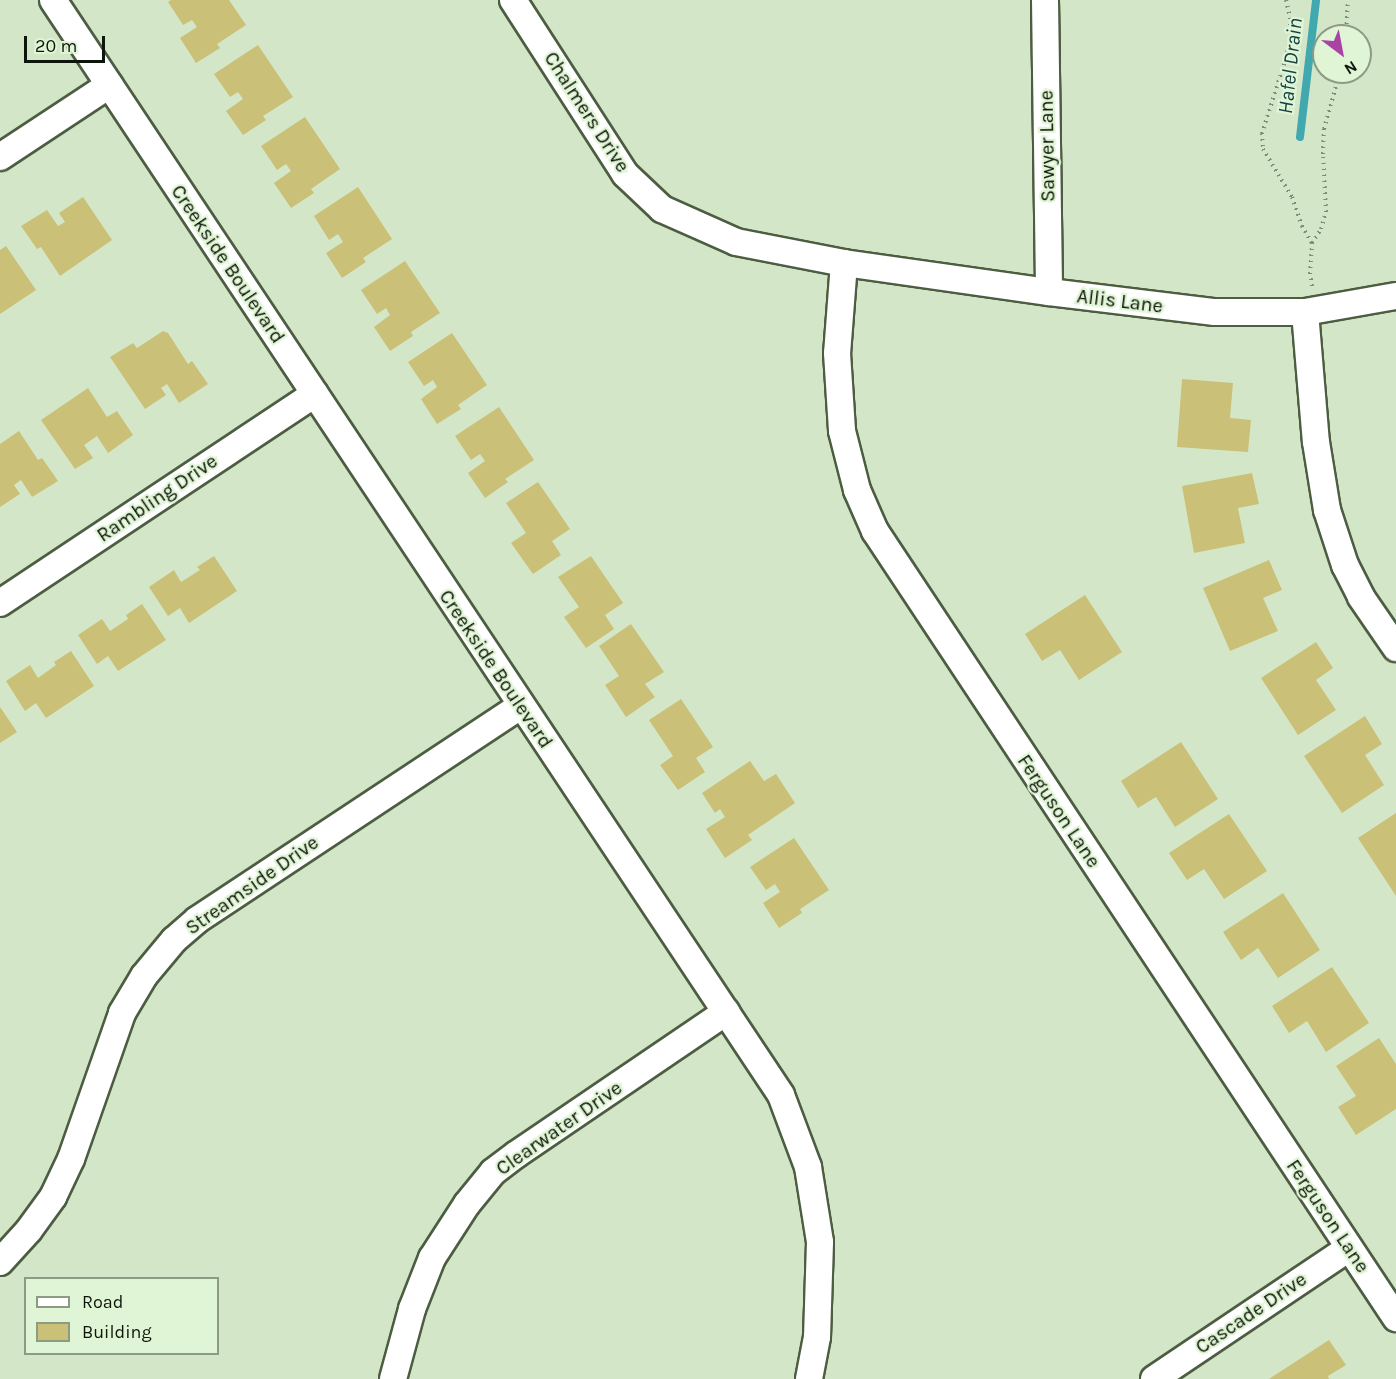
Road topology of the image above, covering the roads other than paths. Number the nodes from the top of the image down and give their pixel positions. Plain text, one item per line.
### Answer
1 (53, 0) edge
2 (513, 0) edge
3 (1045, 0) edge
4 (109, 85) junction
5 (0, 157) edge
6 (844, 263) junction
7 (1049, 292) junction
8 (1396, 296) edge
9 (1311, 311) junction
10 (315, 394) junction
11 (0, 603) edge
12 (1396, 648) edge
13 (520, 706) junction
14 (726, 1012) junction
15 (1349, 1248) junction
16 (0, 1262) edge
17 (1396, 1318) edge
18 (393, 1379) edge
19 (809, 1379) edge
20 (1154, 1379) edge

1 - 4 street, Creekside Boulevard
2 - 6 street, Chalmers Drive
3 - 7 street, Sawyer Lane
4 - 5 street
4 - 10 street, Creekside Boulevard
6 - 7 street, Allis Lane
6 - 15 street, Ferguson Lane
7 - 9 street, Allis Lane
8 - 9 street, Allis Lane
9 - 12 street
10 - 11 street, Rambling Drive
10 - 13 street, Creekside Boulevard
13 - 14 street, Creekside Boulevard
13 - 16 street, Streamside Drive
14 - 18 street, Clearwater Drive
14 - 19 street, Creekside Boulevard
15 - 17 street, Ferguson Lane
15 - 20 street, Cascade Drive

